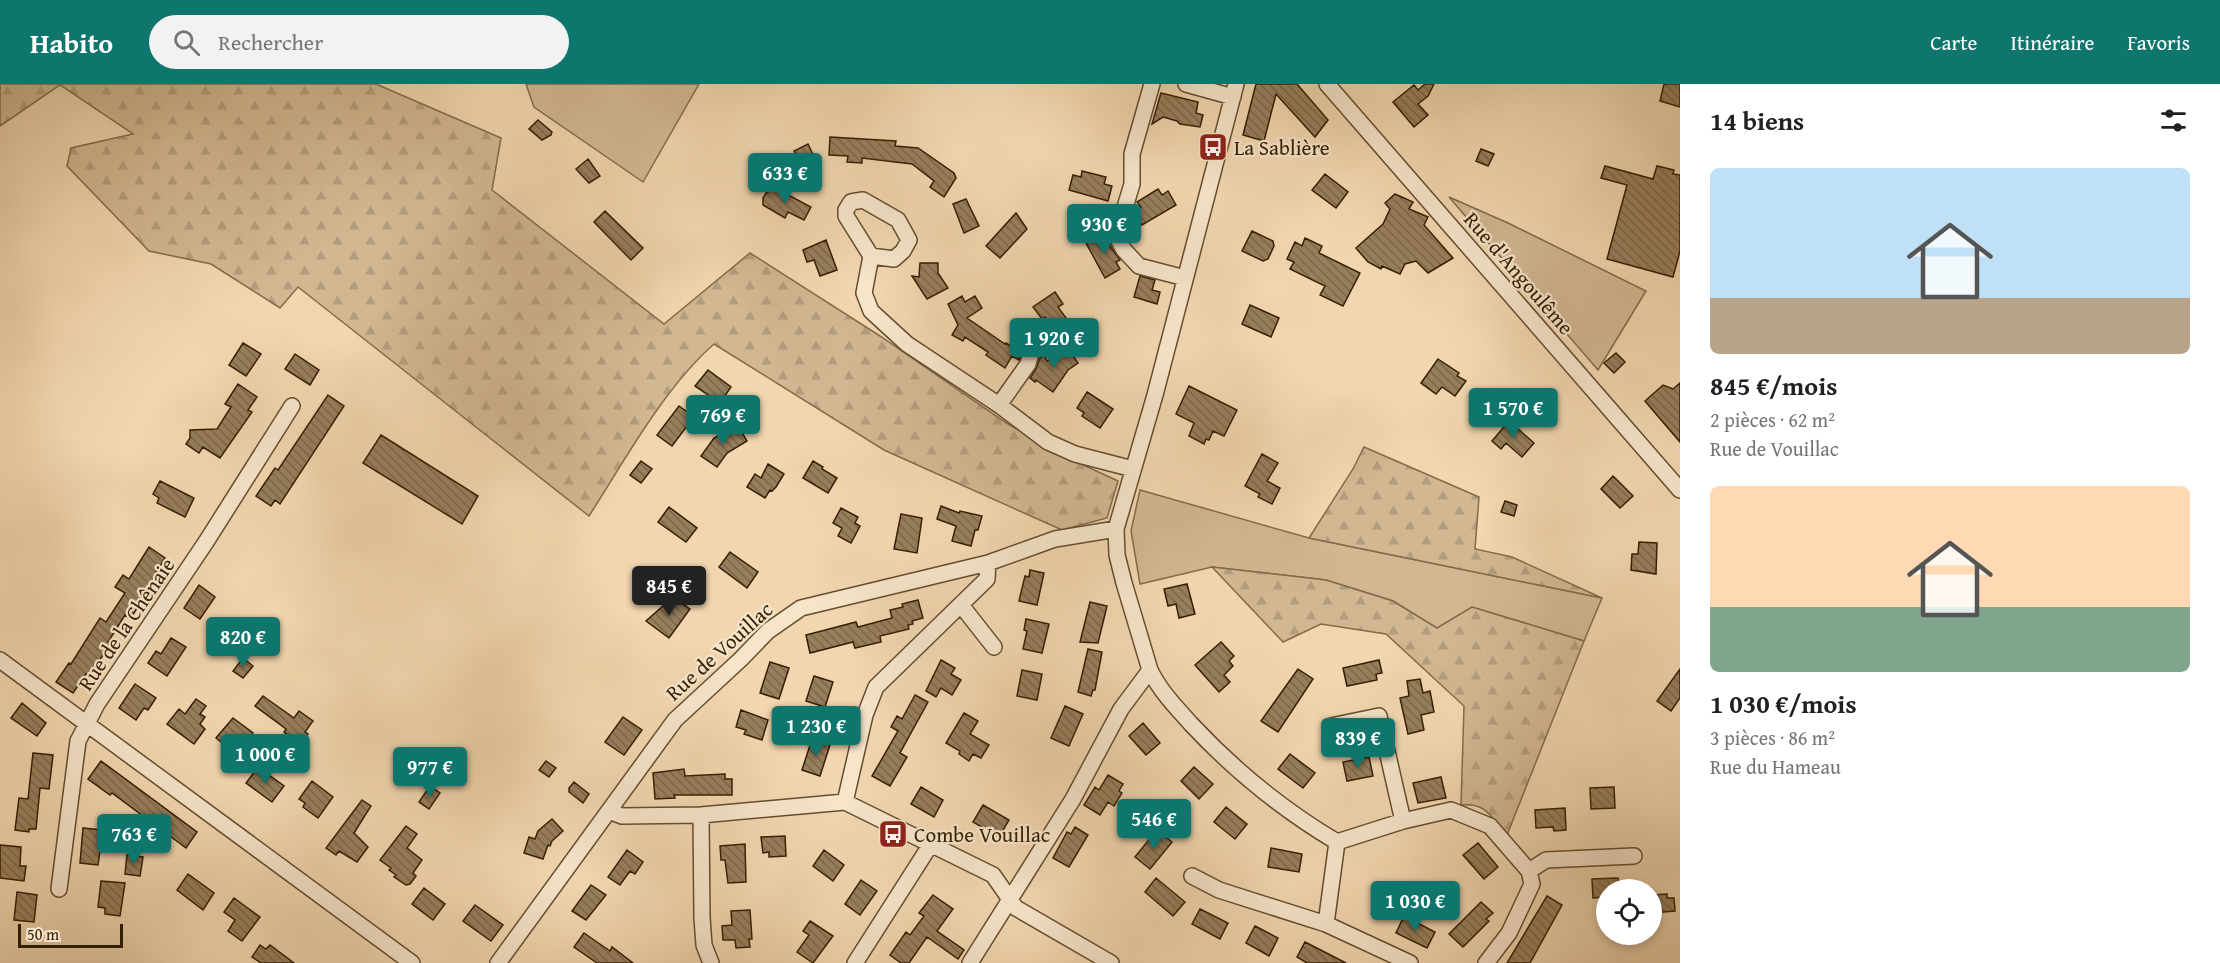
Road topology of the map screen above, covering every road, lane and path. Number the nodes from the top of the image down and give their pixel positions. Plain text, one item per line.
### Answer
1 (1152, 84) edge
2 (1186, 84) edge
3 (1327, 84) edge
4 (1235, 90) edge
5 (871, 256) dead end
6 (1185, 278) junction
7 (1037, 331) dead end
8 (999, 405) junction
9 (292, 406) dead end
10 (1133, 469) junction
11 (1680, 490) edge
12 (1116, 529) junction
13 (988, 563) junction
14 (961, 605) junction
15 (994, 647) dead end
16 (0, 660) edge
17 (1150, 670) junction
18 (87, 725) junction
19 (1331, 726) dead end
20 (844, 802) junction
21 (609, 811) junction
22 (701, 815) junction
23 (1402, 821) junction
24 (1337, 842) junction
25 (931, 844) junction
26 (1634, 856) dead end
27 (1529, 871) junction
28 (1192, 876) dead end
29 (59, 889) dead end
30 (1012, 899) junction
31 (1326, 924) junction
32 (412, 963) edge
33 (498, 963) edge
34 (711, 963) edge
35 (855, 963) edge
36 (970, 963) edge
37 (1111, 963) edge
38 (1410, 963) edge
39 (1486, 963) edge

1 - 6 street
2 - 4 street
3 - 11 street, Rue d'Angoulême
4 - 6 street
5 - 8 street
6 - 10 street
7 - 8 street
8 - 10 street
9 - 18 street, Rue de la Chênaie
10 - 12 street
12 - 13 street, Rue de Vouillac
12 - 17 street
13 - 14 street
13 - 21 street, Rue de Vouillac
14 - 15 street
14 - 20 street
16 - 18 street
17 - 24 street
17 - 30 street
18 - 29 street, Rue de la Chênaie
18 - 32 street
19 - 23 street
20 - 22 street
20 - 25 street
21 - 22 street
21 - 33 street, Rue de Vouillac
22 - 34 street
23 - 24 street
23 - 27 street
24 - 31 street
25 - 30 street
25 - 35 street
26 - 27 street
27 - 39 street
28 - 31 street
30 - 36 street
30 - 37 street
31 - 38 street

